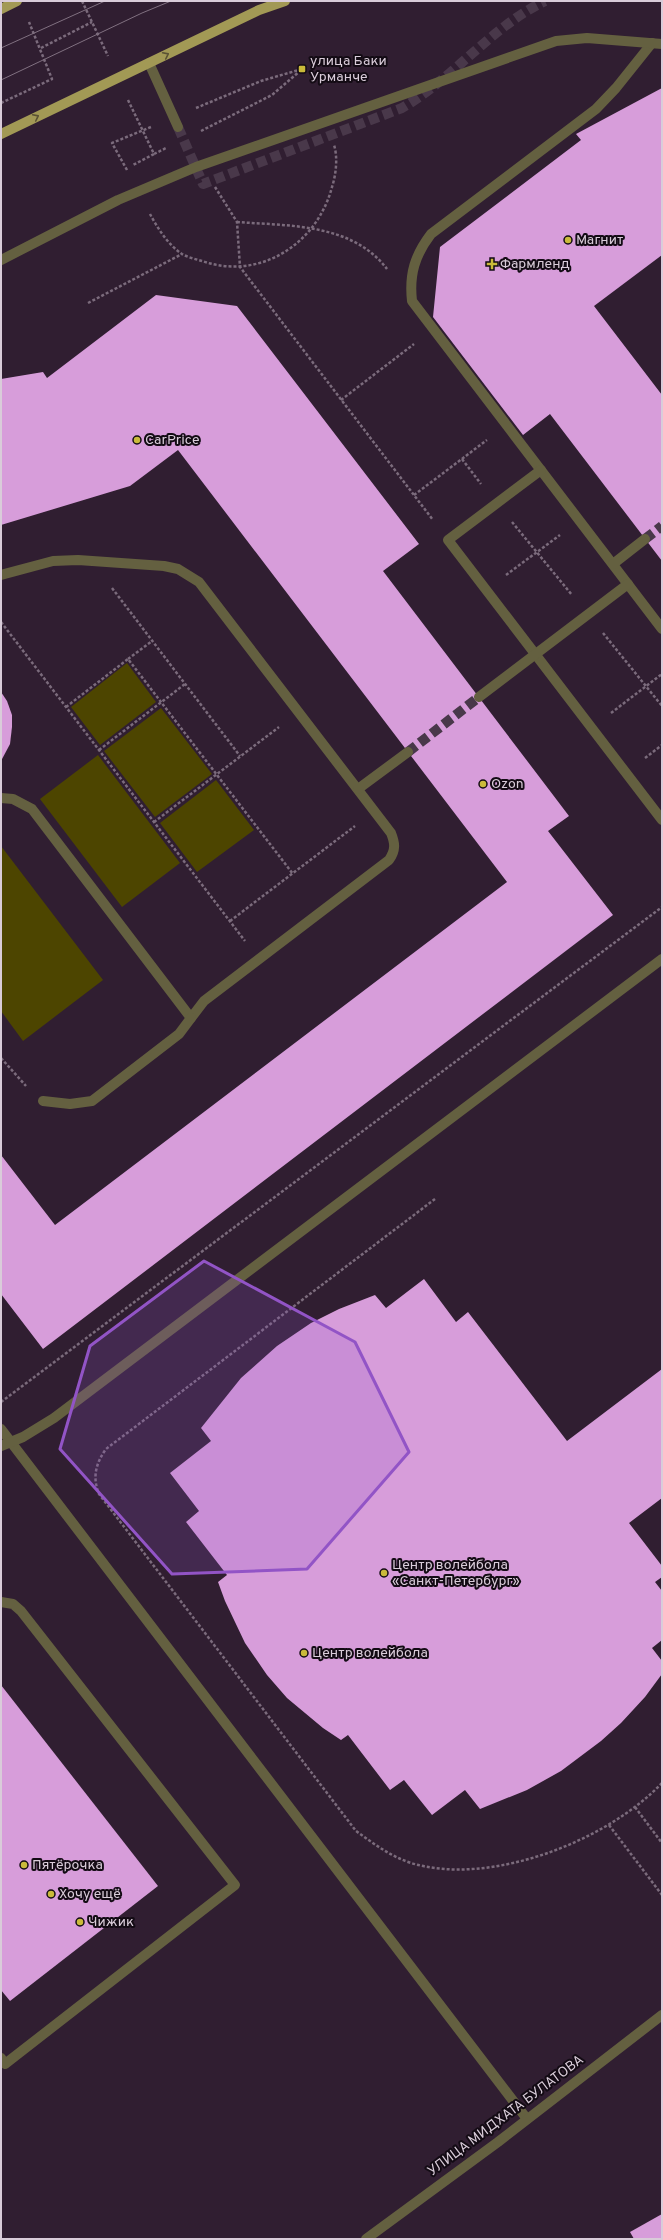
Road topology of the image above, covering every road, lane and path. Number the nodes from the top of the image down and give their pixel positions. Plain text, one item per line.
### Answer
1 (285, 1) edge
2 (92, 22) dead end
3 (21, 23) dead end
4 (657, 43) edge
5 (41, 48) junction
6 (149, 63) junction
7 (302, 69) dead end
8 (1, 103) edge
9 (327, 121) junction
10 (178, 126) tunnel mouth
11 (200, 132) dead end
12 (1, 134) edge
13 (173, 145) dead end
14 (154, 154) dead end
15 (213, 183) dead end
16 (149, 212) dead end
17 (237, 222) junction
18 (313, 228) junction
19 (182, 254) junction
20 (1, 260) edge
21 (240, 267) junction
22 (412, 301) junction
23 (88, 303) dead end
24 (434, 329) junction
25 (341, 400) junction
26 (507, 425) junction
27 (462, 460) junction
28 (541, 470) junction
29 (414, 496) junction
30 (497, 503) junction
31 (579, 520) junction
32 (645, 539) tunnel mouth
33 (448, 540) junction
34 (537, 552) junction
35 (92, 561) junction
36 (613, 564) junction
37 (1, 575) edge
38 (628, 584) junction
39 (486, 590) junction
40 (588, 615) junction
41 (1, 622) edge
42 (662, 629) edge
43 (152, 641) junction
44 (535, 654) junction
45 (128, 659) junction
46 (662, 674) edge
47 (186, 684) junction
48 (646, 686) junction
49 (479, 697) tunnel mouth
50 (162, 702) junction
51 (66, 706) junction
52 (662, 706) edge
53 (298, 712) junction
54 (592, 728) junction
55 (99, 750) junction
56 (408, 752) tunnel mouth
57 (240, 756) junction
58 (216, 774) junction
59 (358, 789) junction
60 (1, 798) edge
61 (374, 812) junction
62 (662, 820) edge
63 (154, 822) junction
64 (292, 874) junction
65 (662, 906) edge
66 (230, 922) junction
67 (258, 959) junction
68 (662, 959) edge
69 (191, 1018) junction
70 (1, 1058) edge
71 (43, 1101) joint
72 (435, 1199) dead end
73 (1, 1402) edge
74 (1, 1429) edge
75 (11, 1442) junction
76 (1, 1446) edge
77 (1, 1602) edge
78 (662, 1783) edge
79 (635, 1807) junction
80 (609, 1825) junction
81 (662, 1843) edge
82 (662, 1895) edge
83 (662, 2015) edge
84 (1, 2058) edge
85 (527, 2119) junction
86 (366, 2239) edge

6 -> 1 main road
2 - 5 path
3 - 5 path
4 - 9 street
4 - 22 street
5 - 8 path
6 - 10 street
12 -> 6 main road
7 - 11 path
9 - 18 path
9 - 20 street
13 - 14 path
15 - 17 path
16 - 19 path
17 - 18 path
17 - 21 path
18 - 21 path
18 - 22 path
19 - 21 path
19 - 23 path
21 - 25 path
22 - 24 street
24 - 25 path
24 - 26 street
25 - 29 path
26 - 27 path
26 - 28 street
27 - 29 path
27 - 30 path
28 - 30 street
28 - 31 street
29 - 33 path
30 - 33 street
30 - 34 path
31 - 34 path
31 - 36 street
32 - 36 street
33 - 39 street
34 - 39 path
34 - 40 path
35 - 37 street
35 - 43 path
35 - 53 street
36 - 38 street
38 - 40 street
38 - 42 street
39 - 44 street
40 - 44 street
40 - 48 path
41 - 51 path
43 - 45 path
43 - 47 path
44 - 49 street
44 - 54 street
45 - 50 path
45 - 51 path
46 - 48 path
47 - 50 path
47 - 57 path
48 - 52 path
48 - 54 path
50 - 55 path
50 - 58 path
51 - 55 path
53 - 57 path
53 - 59 street
54 - 62 street
55 - 63 path
56 - 59 street
57 - 58 path
58 - 63 path
58 - 64 path
59 - 61 street
60 - 69 street
61 - 64 path
61 - 67 street
63 - 66 path
64 - 66 path
65 - 73 path
66 - 67 path
67 - 69 street
68 - 75 street
69 - 71 street
70 - 71 path
72 - 80 path
74 - 75 street
75 - 76 street
75 - 85 street
77 - 84 street
78 - 79 path
79 - 80 path
79 - 81 path
80 - 82 path
83 - 85 street, УЛИЦА МИДХАТА БУЛАТОВА
85 - 86 street, УЛИЦА МИДХАТА БУЛАТОВА

